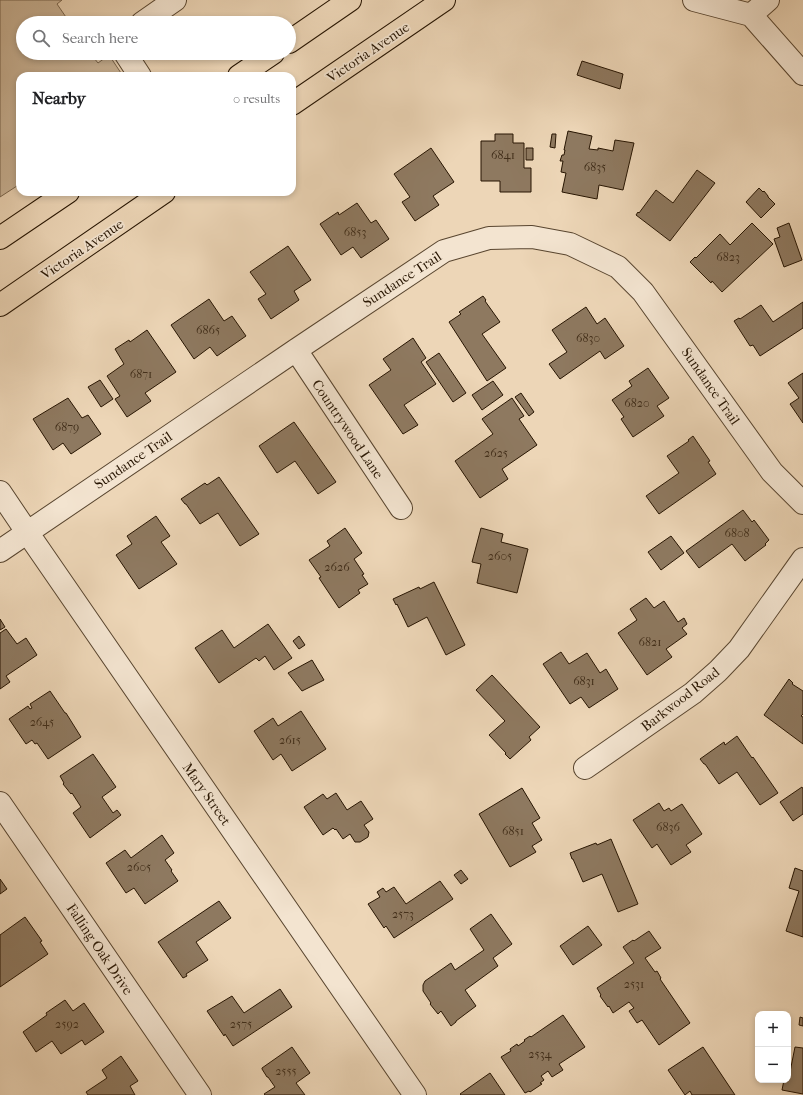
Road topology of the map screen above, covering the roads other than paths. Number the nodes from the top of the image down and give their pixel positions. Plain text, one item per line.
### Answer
1 (175, 0) edge
2 (350, 0) edge
3 (444, 0) edge
4 (694, 0) edge
5 (768, 0) edge
6 (751, 15) junction
7 (152, 16) edge
8 (296, 37) edge
9 (130, 60) edge
10 (263, 60) edge
11 (137, 72) edge
12 (245, 72) edge
13 (803, 74) edge
14 (296, 101) edge
15 (62, 196) edge
16 (158, 196) edge
17 (0, 238) edge
18 (0, 305) edge
19 (296, 350) junction
20 (0, 492) edge
21 (803, 503) edge
22 (401, 508) dead end
23 (27, 532) junction
24 (0, 551) edge
25 (803, 559) edge
26 (585, 768) dead end
27 (0, 803) edge
28 (200, 1095) edge
29 (415, 1095) edge

1 - 7 street
2 - 8 main road
3 - 14 main road, Victoria Avenue
4 - 6 street
5 - 6 street
6 - 13 street
9 - 11 street
10 - 12 main road
15 - 17 main road
16 - 18 main road, Victoria Avenue
19 - 21 street, Sundance Trail
19 - 22 street, Countrywood Lane
19 - 23 street, Sundance Trail
20 - 23 street, Mary Street
23 - 24 street, Sundance Trail
23 - 29 street, Mary Street
25 - 26 street, Barkwood Road
27 - 28 street, Falling Oak Drive

